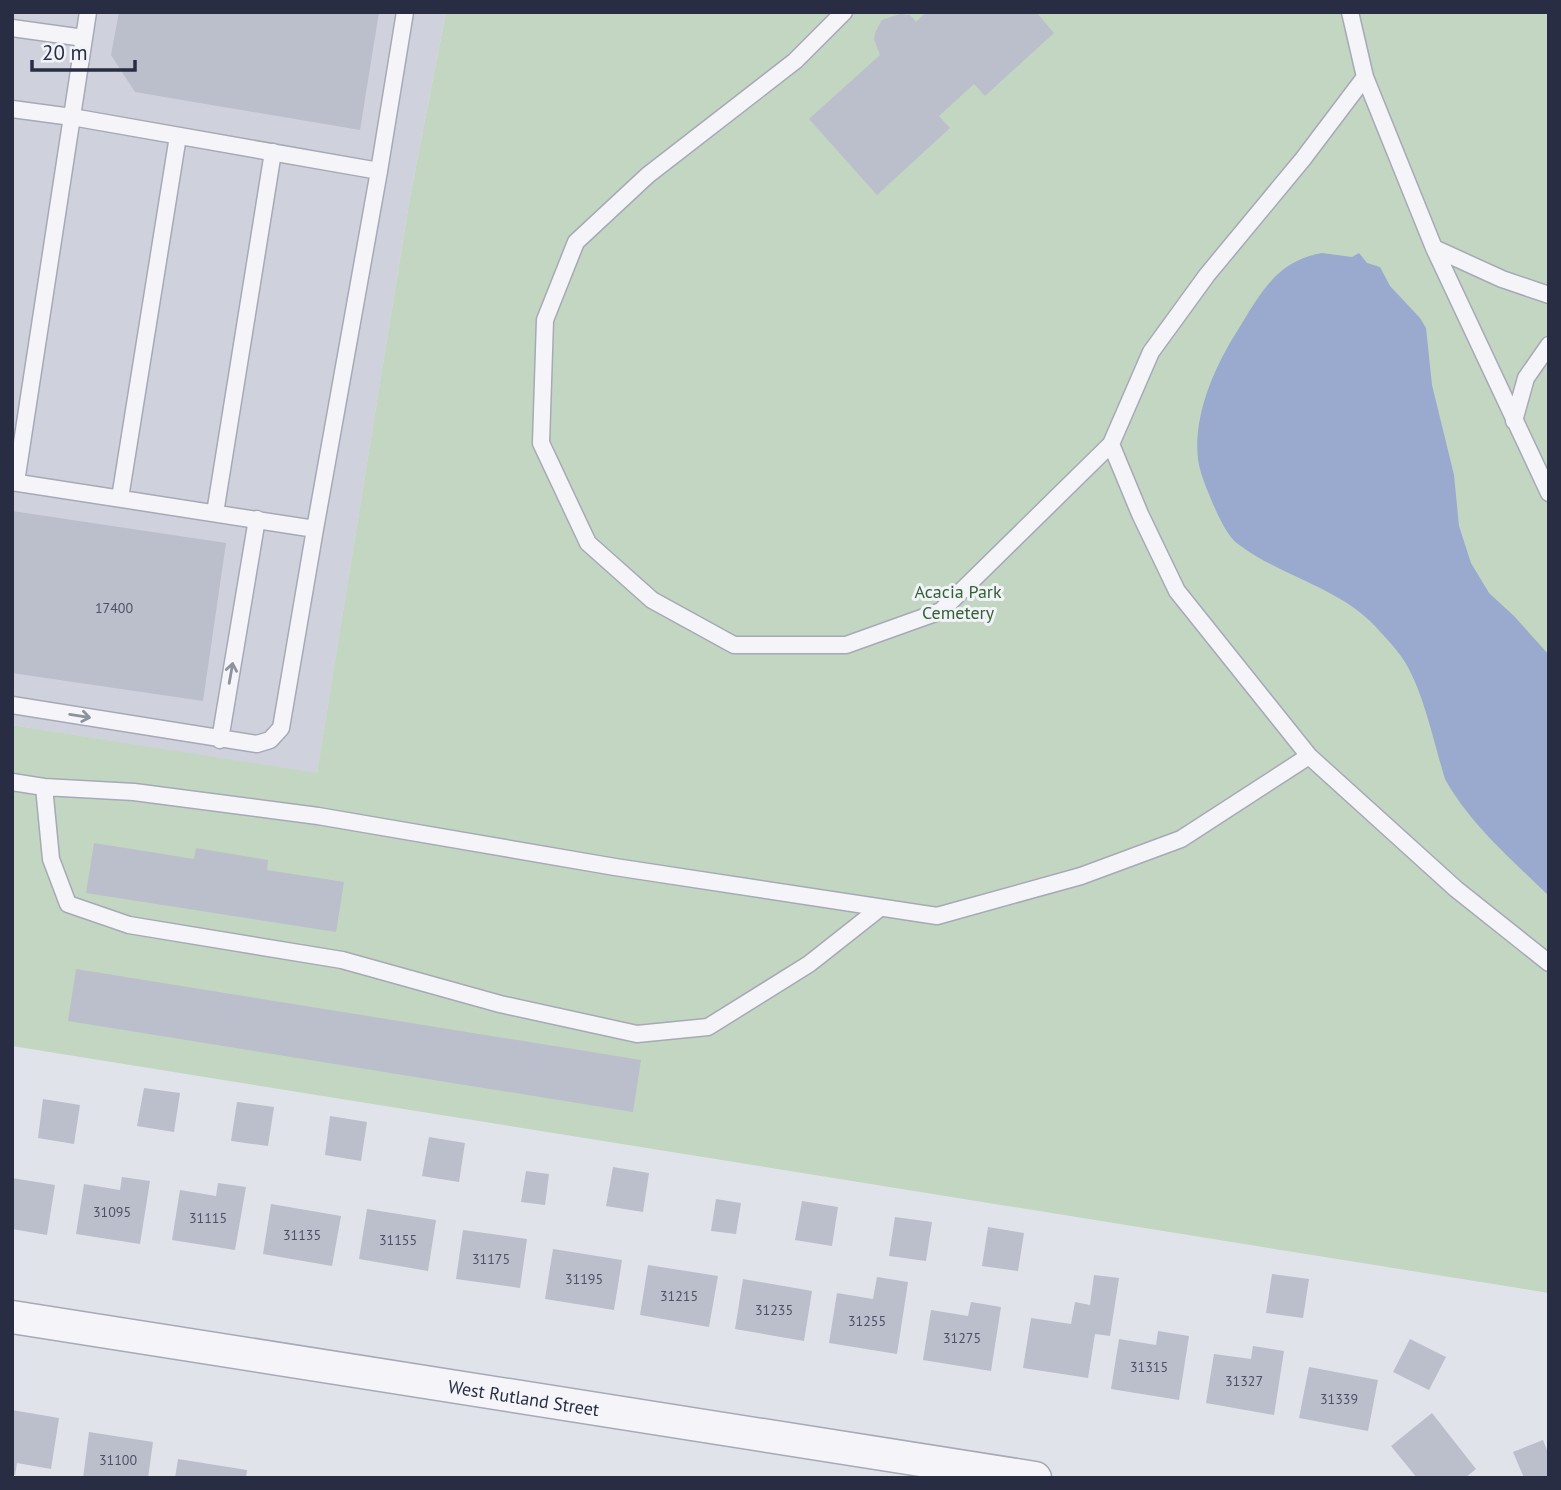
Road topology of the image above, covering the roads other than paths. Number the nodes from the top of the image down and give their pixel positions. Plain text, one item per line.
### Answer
1 (88, 12) edge
2 (405, 12) edge
3 (844, 12) edge
4 (1350, 12) edge
5 (12, 27) edge
6 (84, 38) junction
7 (1365, 77) junction
8 (12, 109) edge
9 (72, 117) junction
10 (178, 136) junction
11 (273, 152) junction
12 (379, 170) junction
13 (1434, 248) junction
14 (1549, 295) edge
15 (1549, 345) edge
16 (1514, 421) junction
17 (1111, 444) junction
18 (14, 482) edge
19 (1549, 493) edge
20 (120, 498) junction
21 (215, 513) junction
22 (257, 519) junction
23 (315, 528) junction
24 (12, 705) edge
25 (220, 740) junction
26 (1309, 757) junction
27 (12, 782) edge
28 (44, 787) junction
29 (880, 908) junction
30 (1549, 963) edge
31 (12, 1317) edge
32 (1035, 1478) edge

1 - 6 lane
2 - 12 lane
3 - 17 lane
4 - 7 lane
5 - 6 lane
6 - 9 lane
7 - 13 lane
7 - 17 lane
8 - 9 lane
9 - 10 lane
9 - 18 lane
10 - 11 lane
10 - 20 lane
11 - 12 lane
11 - 21 lane
12 - 23 lane
13 - 14 lane
13 - 16 lane
15 - 16 lane
16 - 19 lane
17 - 26 lane
18 - 20 lane
20 - 21 lane
21 - 22 lane
22 - 23 lane
25 -> 22 lane
23 - 25 lane
24 -> 25 lane
26 - 29 lane
26 - 30 lane
27 - 28 lane
28 - 29 lane
28 - 29 lane
31 - 32 street, West Rutland Street

